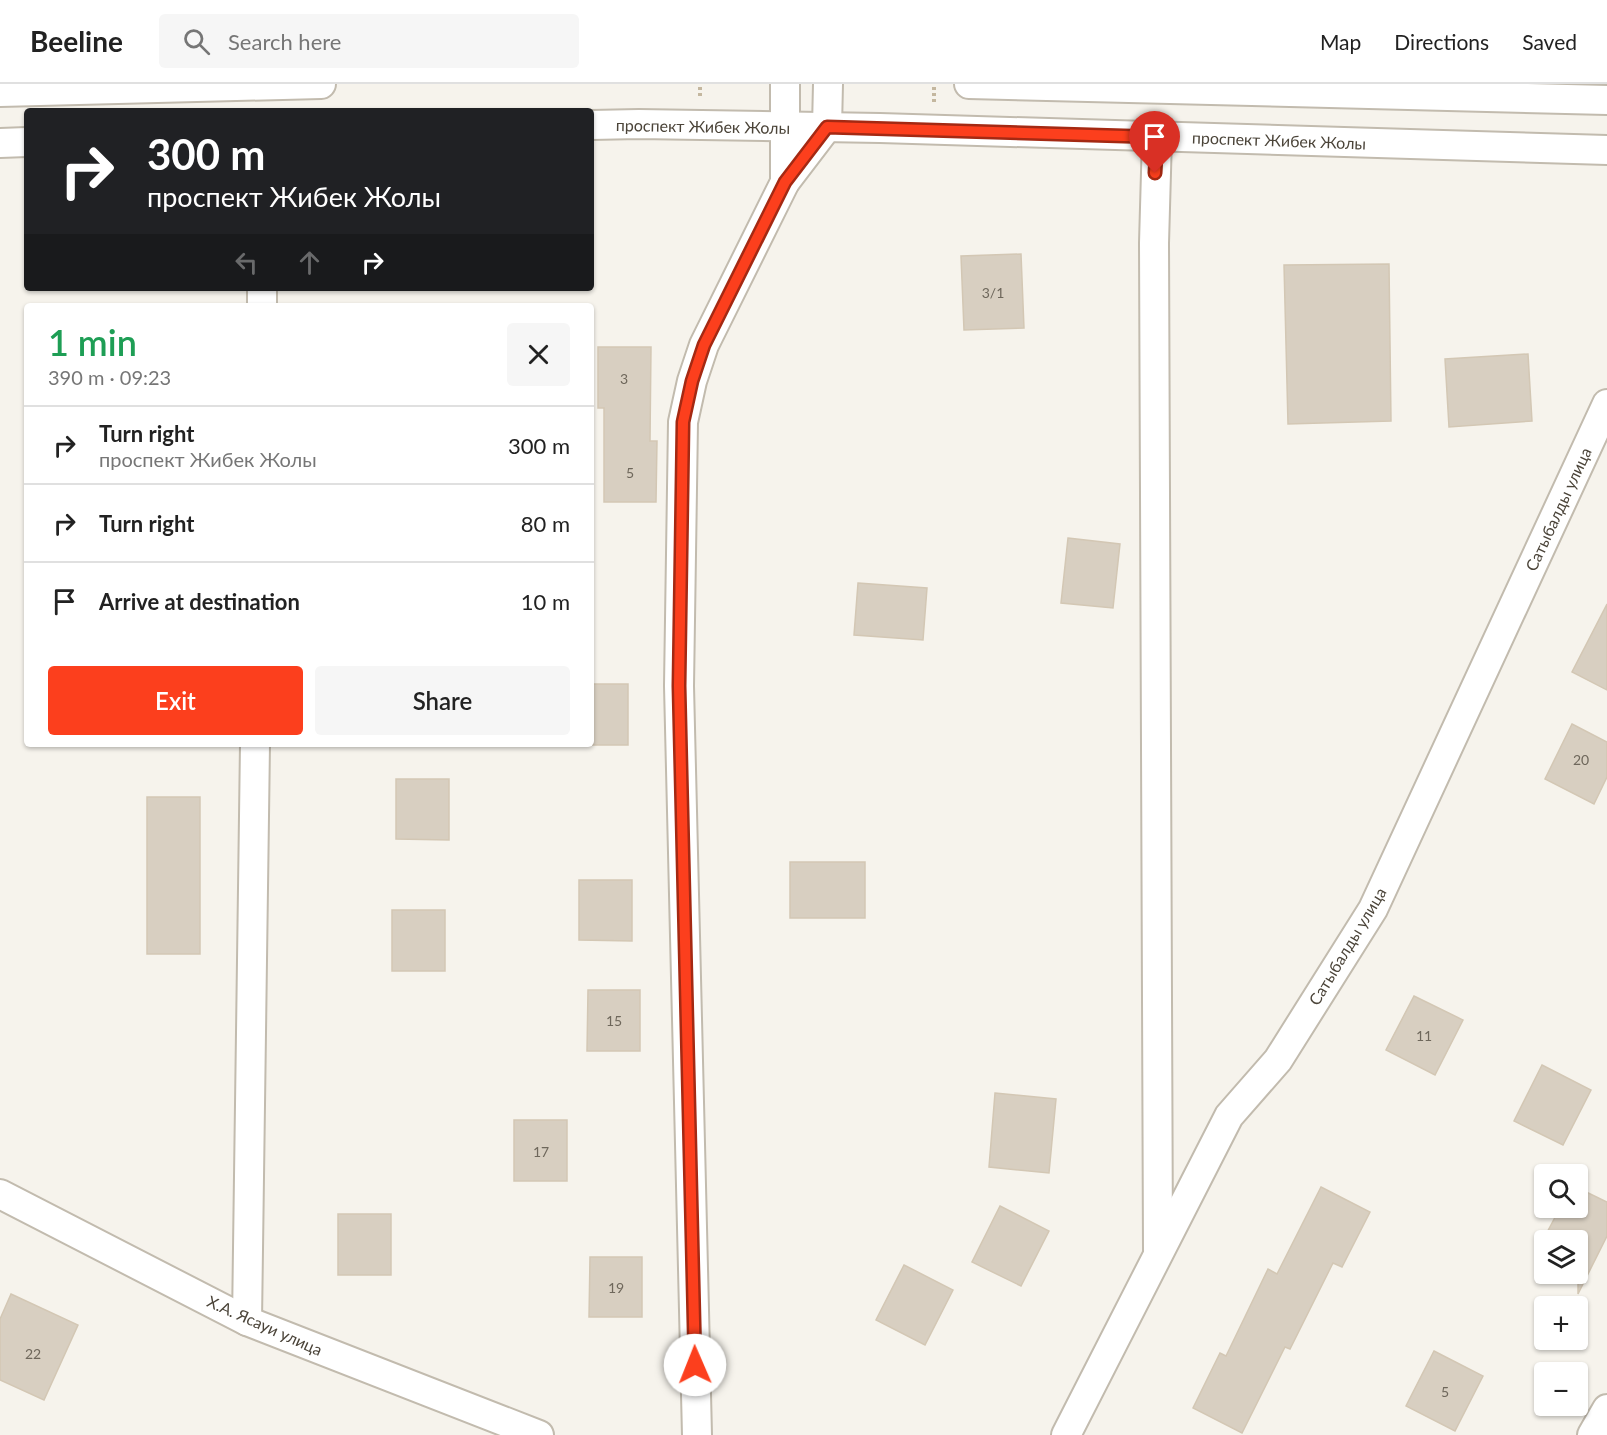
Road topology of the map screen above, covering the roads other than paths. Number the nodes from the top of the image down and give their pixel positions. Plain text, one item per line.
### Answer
1 (321, 84) edge
2 (785, 84) edge
3 (828, 84) edge
4 (969, 84) edge
5 (0, 92) edge
6 (1607, 100) edge
7 (594, 125) edge
8 (785, 126) junction
9 (827, 127) junction
10 (1157, 137) junction
11 (24, 142) edge
12 (0, 143) edge
13 (1607, 150) edge
14 (785, 182) junction
15 (1607, 404) edge
16 (255, 747) edge
17 (0, 1194) edge
18 (1158, 1255) junction
19 (246, 1321) junction
20 (1607, 1409) edge
21 (539, 1435) edge
22 (697, 1435) edge
23 (1066, 1435) edge
24 (1592, 1435) edge

1 - 5 street
2 - 8 street
3 - 9 street
4 - 6 street
7 - 8 street, проспект Жибек Жолы
8 - 9 street, проспект Жибек Жолы
8 - 14 street
9 - 10 street, проспект Жибек Жолы
9 - 14 street
10 - 13 street, проспект Жибек Жолы
10 - 18 street
11 - 12 street
14 - 22 street
15 - 18 street, Сатыбалды улица
16 - 19 street
17 - 19 street, Х.А. Ясауи улица
18 - 23 street, Сатыбалды улица
19 - 21 street, Х.А. Ясауи улица
20 - 24 street

